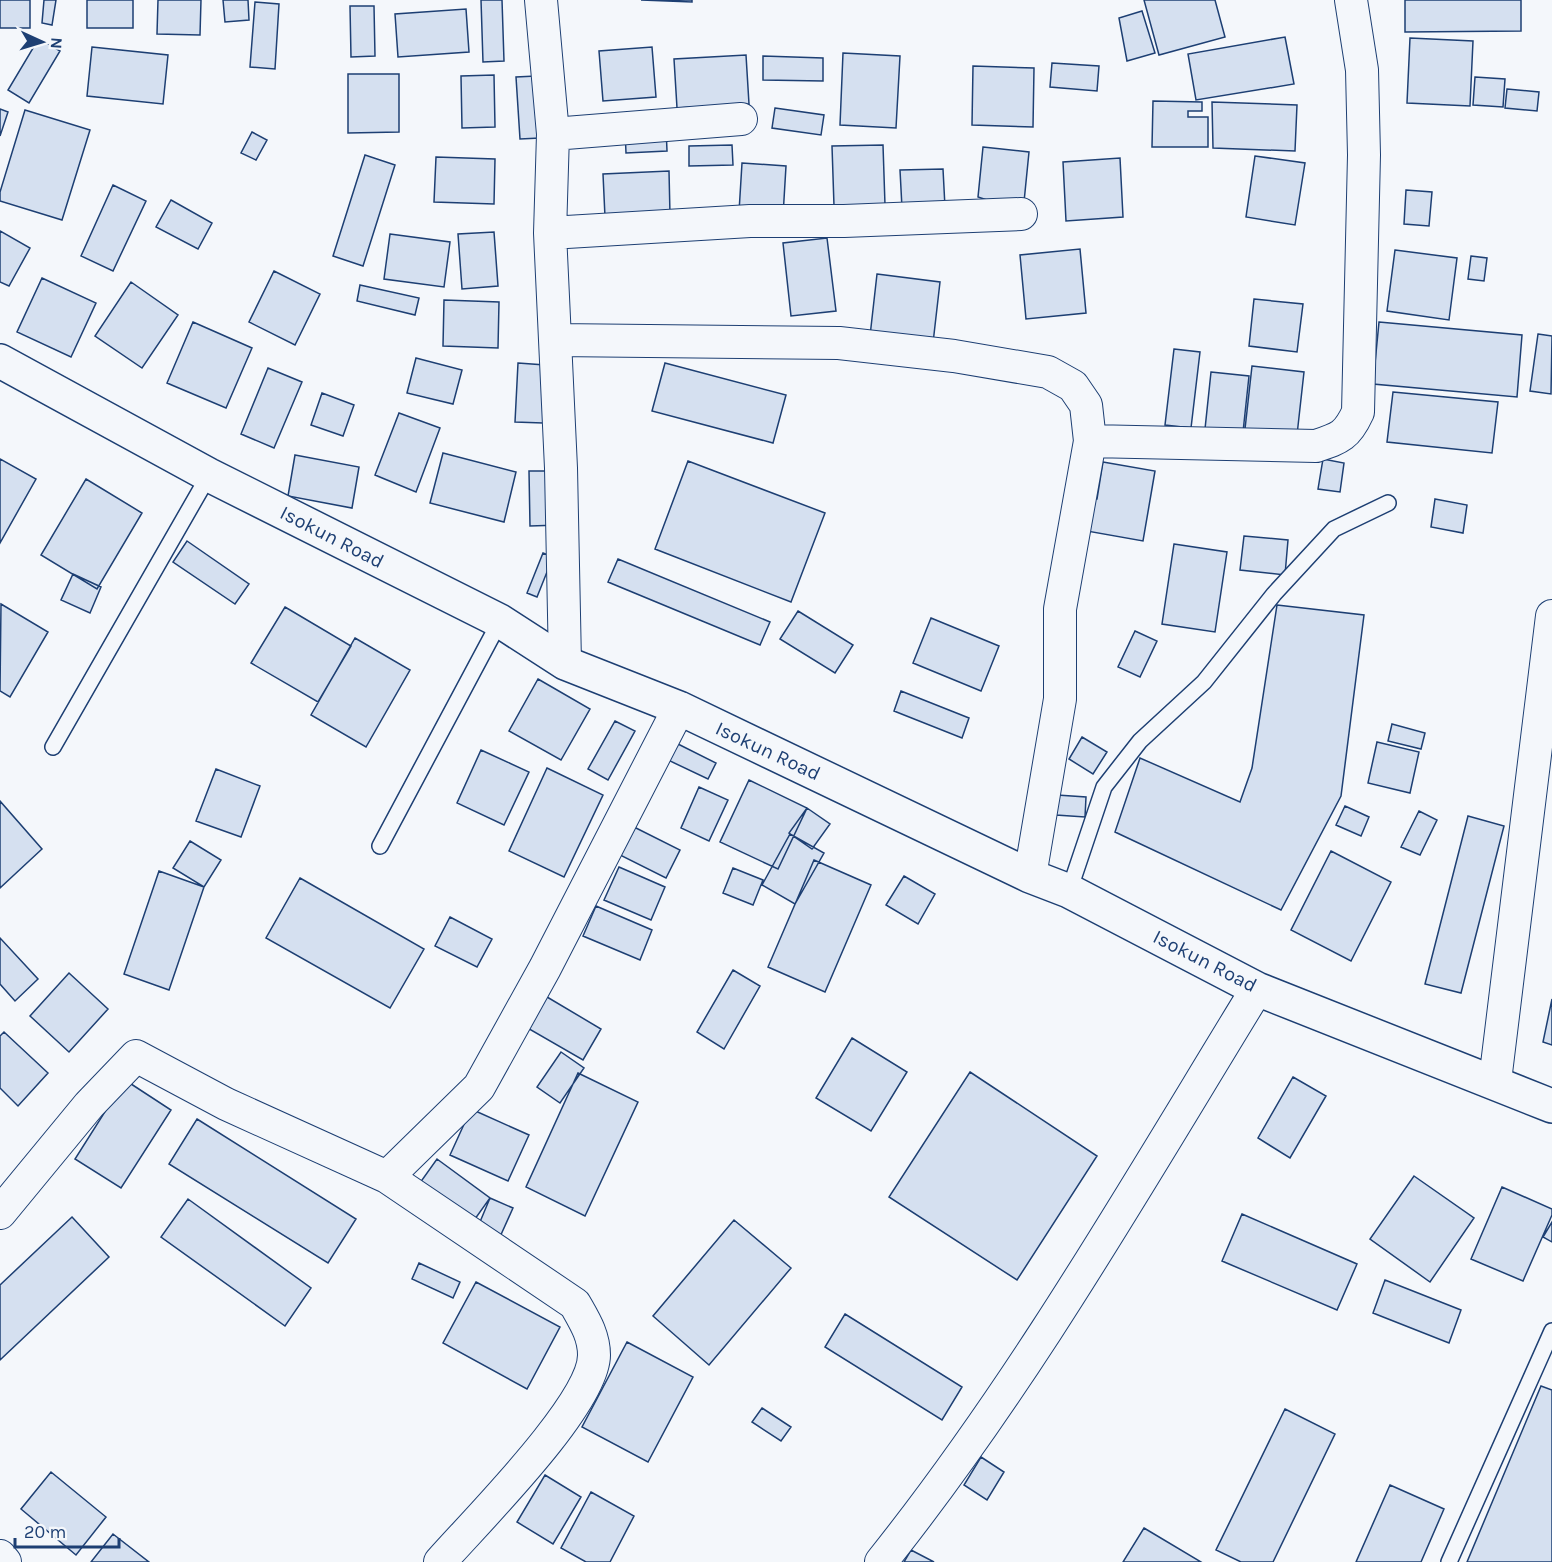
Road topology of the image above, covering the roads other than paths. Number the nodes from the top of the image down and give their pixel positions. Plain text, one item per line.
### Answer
1 (541, 0) edge
2 (1352, 0) edge
3 (741, 119) dead end
4 (553, 134) junction
5 (1021, 214) dead end
6 (550, 233) junction
7 (555, 340) junction
8 (0, 362) edge
9 (1090, 441) junction
10 (209, 475) junction
11 (1388, 502) dead end
12 (1552, 616) edge
13 (500, 621) junction
14 (565, 663) junction
15 (679, 708) junction
16 (53, 747) dead end
17 (380, 846) dead end
18 (1030, 876) junction
19 (1069, 891) junction
20 (1257, 988) junction
21 (1495, 1081) junction
22 (1552, 1106) edge
23 (387, 1177) junction
24 (0, 1213) edge
25 (1550, 1338) edge
26 (0, 1556) edge
27 (5, 1562) edge
28 (440, 1562) edge
29 (881, 1562) edge
30 (1449, 1562) edge

1 - 4 street
2 - 9 street
3 - 4 street
4 - 6 street
5 - 6 street
6 - 7 street
7 - 9 street
7 - 14 street
8 - 10 main road, Isokun Road
9 - 18 street
10 - 13 main road, Isokun Road
10 - 16 lane
11 - 19 lane
12 - 21 street
13 - 14 main road, Isokun Road
13 - 17 lane
14 - 15 main road, Isokun Road
15 - 18 main road, Isokun Road
15 - 23 street
18 - 19 main road, Isokun Road
19 - 20 main road, Isokun Road
20 - 21 main road, Isokun Road
20 - 29 street
21 - 22 main road, Isokun Road
23 - 24 street
23 - 28 street
25 - 30 lane
26 - 27 street

